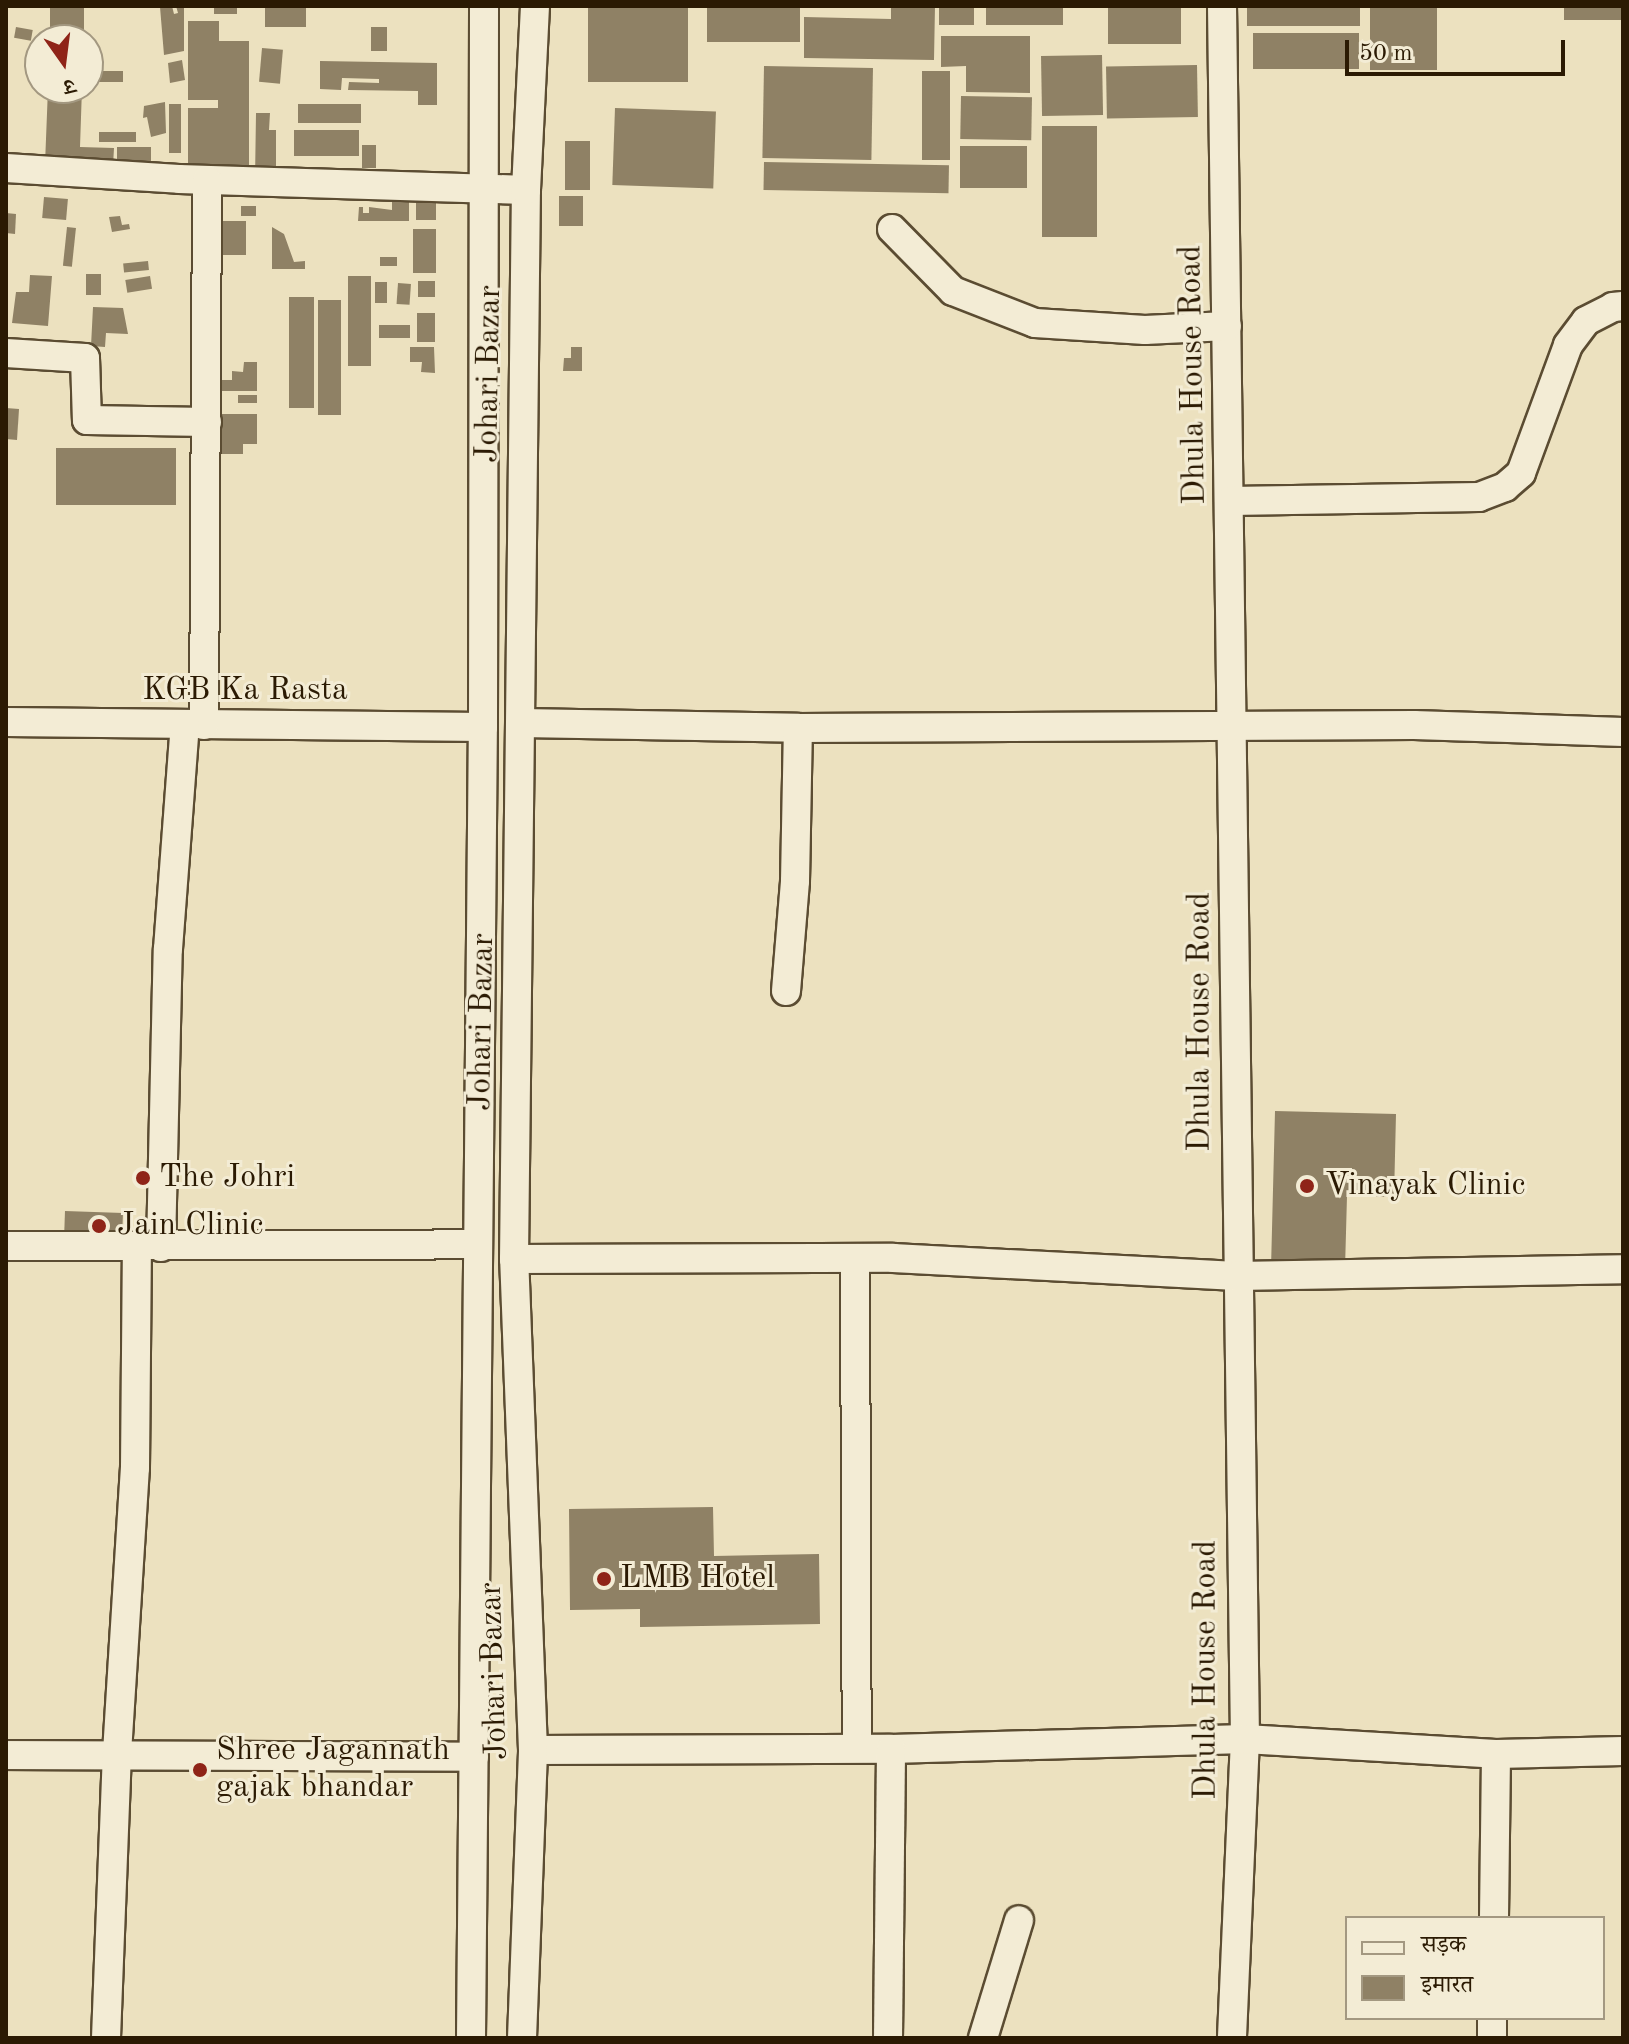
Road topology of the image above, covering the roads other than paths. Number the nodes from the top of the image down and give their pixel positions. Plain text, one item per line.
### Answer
1 (484, 6) edge
2 (535, 6) edge
3 (1222, 6) edge
4 (6, 168) edge
5 (207, 180) junction
6 (484, 189) junction
7 (526, 190) junction
8 (892, 229) dead end
9 (1623, 306) edge
10 (1227, 326) junction
11 (6, 353) edge
12 (483, 400) junction
13 (524, 400) junction
14 (207, 422) junction
15 (1230, 501) junction
16 (6, 722) edge
17 (521, 723) junction
18 (195, 725) junction
19 (1234, 726) junction
20 (483, 727) junction
21 (798, 728) junction
22 (1623, 732) edge
23 (786, 991) dead end
24 (478, 1244) junction
25 (6, 1246) edge
26 (149, 1247) junction
27 (855, 1258) junction
28 (514, 1259) junction
29 (1623, 1269) edge
30 (1237, 1276) junction
31 (1245, 1739) junction
32 (857, 1747) junction
33 (891, 1749) junction
34 (533, 1750) junction
35 (1623, 1751) edge
36 (117, 1753) junction
37 (1496, 1754) junction
38 (6, 1755) edge
39 (474, 1757) junction
40 (1494, 1916) edge
41 (1019, 1920) dead end
42 (106, 2038) edge
43 (471, 2038) edge
44 (522, 2038) edge
45 (888, 2038) edge
46 (983, 2038) edge
47 (1232, 2038) edge

1 - 6 street, Johari Bazar
2 - 7 street, Johari Bazar
3 - 10 street, Dhula House Road
4 - 5 street
5 - 6 street
5 - 14 street
6 - 7 street
6 - 12 street, Johari Bazar
7 - 13 street, Johari Bazar
8 - 10 street
9 - 15 street
10 - 15 street, Dhula House Road
11 - 14 street
12 - 13 street
12 - 20 street, Johari Bazar
13 - 17 street, Johari Bazar
14 - 18 street
15 - 19 street, Dhula House Road
16 - 18 street, KGB Ka Rasta
17 - 21 street
17 - 28 street, Johari Bazar
18 - 20 street, KGB Ka Rasta
18 - 26 street
19 - 21 street
19 - 22 street
19 - 30 street, Dhula House Road
20 - 24 street, Johari Bazar
21 - 23 street
24 - 26 street
24 - 39 street, Johari Bazar
25 - 26 street
26 - 36 street
27 - 28 street
27 - 30 street
27 - 32 street
28 - 34 street, Johari Bazar
29 - 30 street
30 - 31 street, Dhula House Road
31 - 33 street
31 - 37 street
31 - 47 street, Dhula House Road
32 - 33 street
32 - 34 street
33 - 45 street
34 - 44 street, Johari Bazar
35 - 37 street
36 - 38 street
36 - 39 street
36 - 42 street
37 - 40 street
39 - 43 street, Johari Bazar
41 - 46 street

